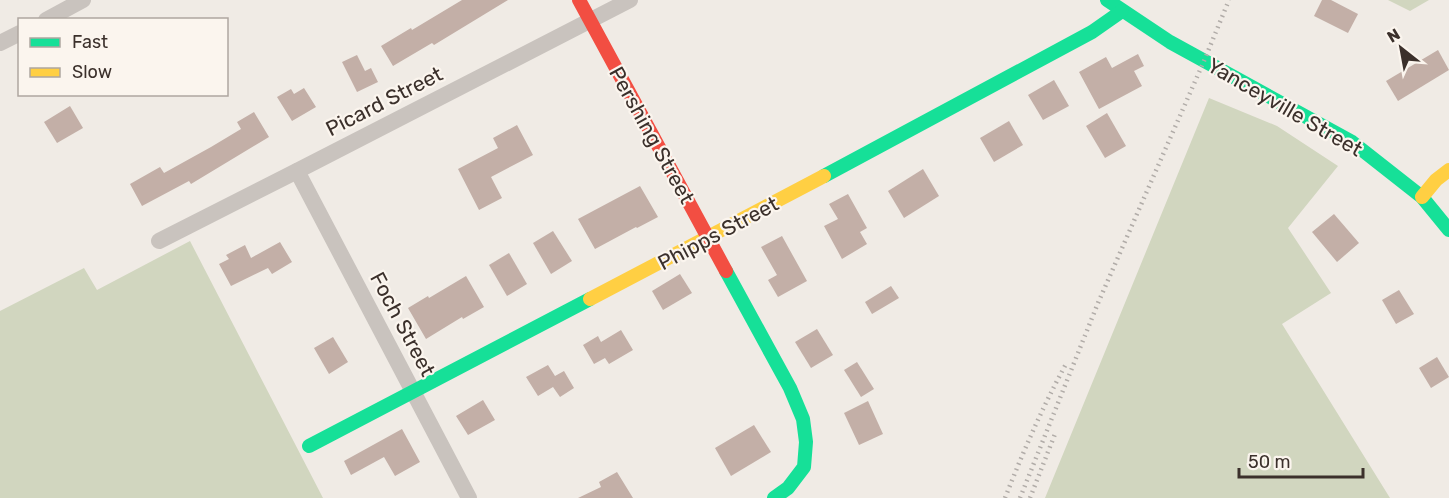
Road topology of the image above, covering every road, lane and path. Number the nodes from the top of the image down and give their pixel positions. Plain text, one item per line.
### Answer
1 (84, 0) edge
2 (579, 0) edge
3 (630, 0) edge
4 (1107, 0) edge
5 (1122, 11) junction
6 (50, 18) edge
7 (590, 21) junction
8 (18, 34) edge
9 (0, 44) edge
10 (1449, 170) edge
11 (297, 171) junction
12 (1422, 197) junction
13 (1449, 230) edge
14 (708, 238) junction
15 (159, 241) dead end
16 (414, 392) junction
17 (309, 446) dead end
18 (469, 498) edge
19 (774, 498) edge

1 - 6 street
2 - 7 street, Pershing Street
3 - 7 street, Picard Street
4 - 5 street, Yanceyville Street
5 - 12 street, Yanceyville Street
5 - 14 street, Phipps Street
7 - 11 street, Picard Street
7 - 14 street, Pershing Street
8 - 9 street
10 - 12 street
11 - 15 street, Picard Street
11 - 16 street, Foch Street
12 - 13 street, Yanceyville Street
14 - 16 street, Phipps Street
14 - 19 street, Pershing Street
16 - 17 street, Phipps Street
16 - 18 street, Foch Street

